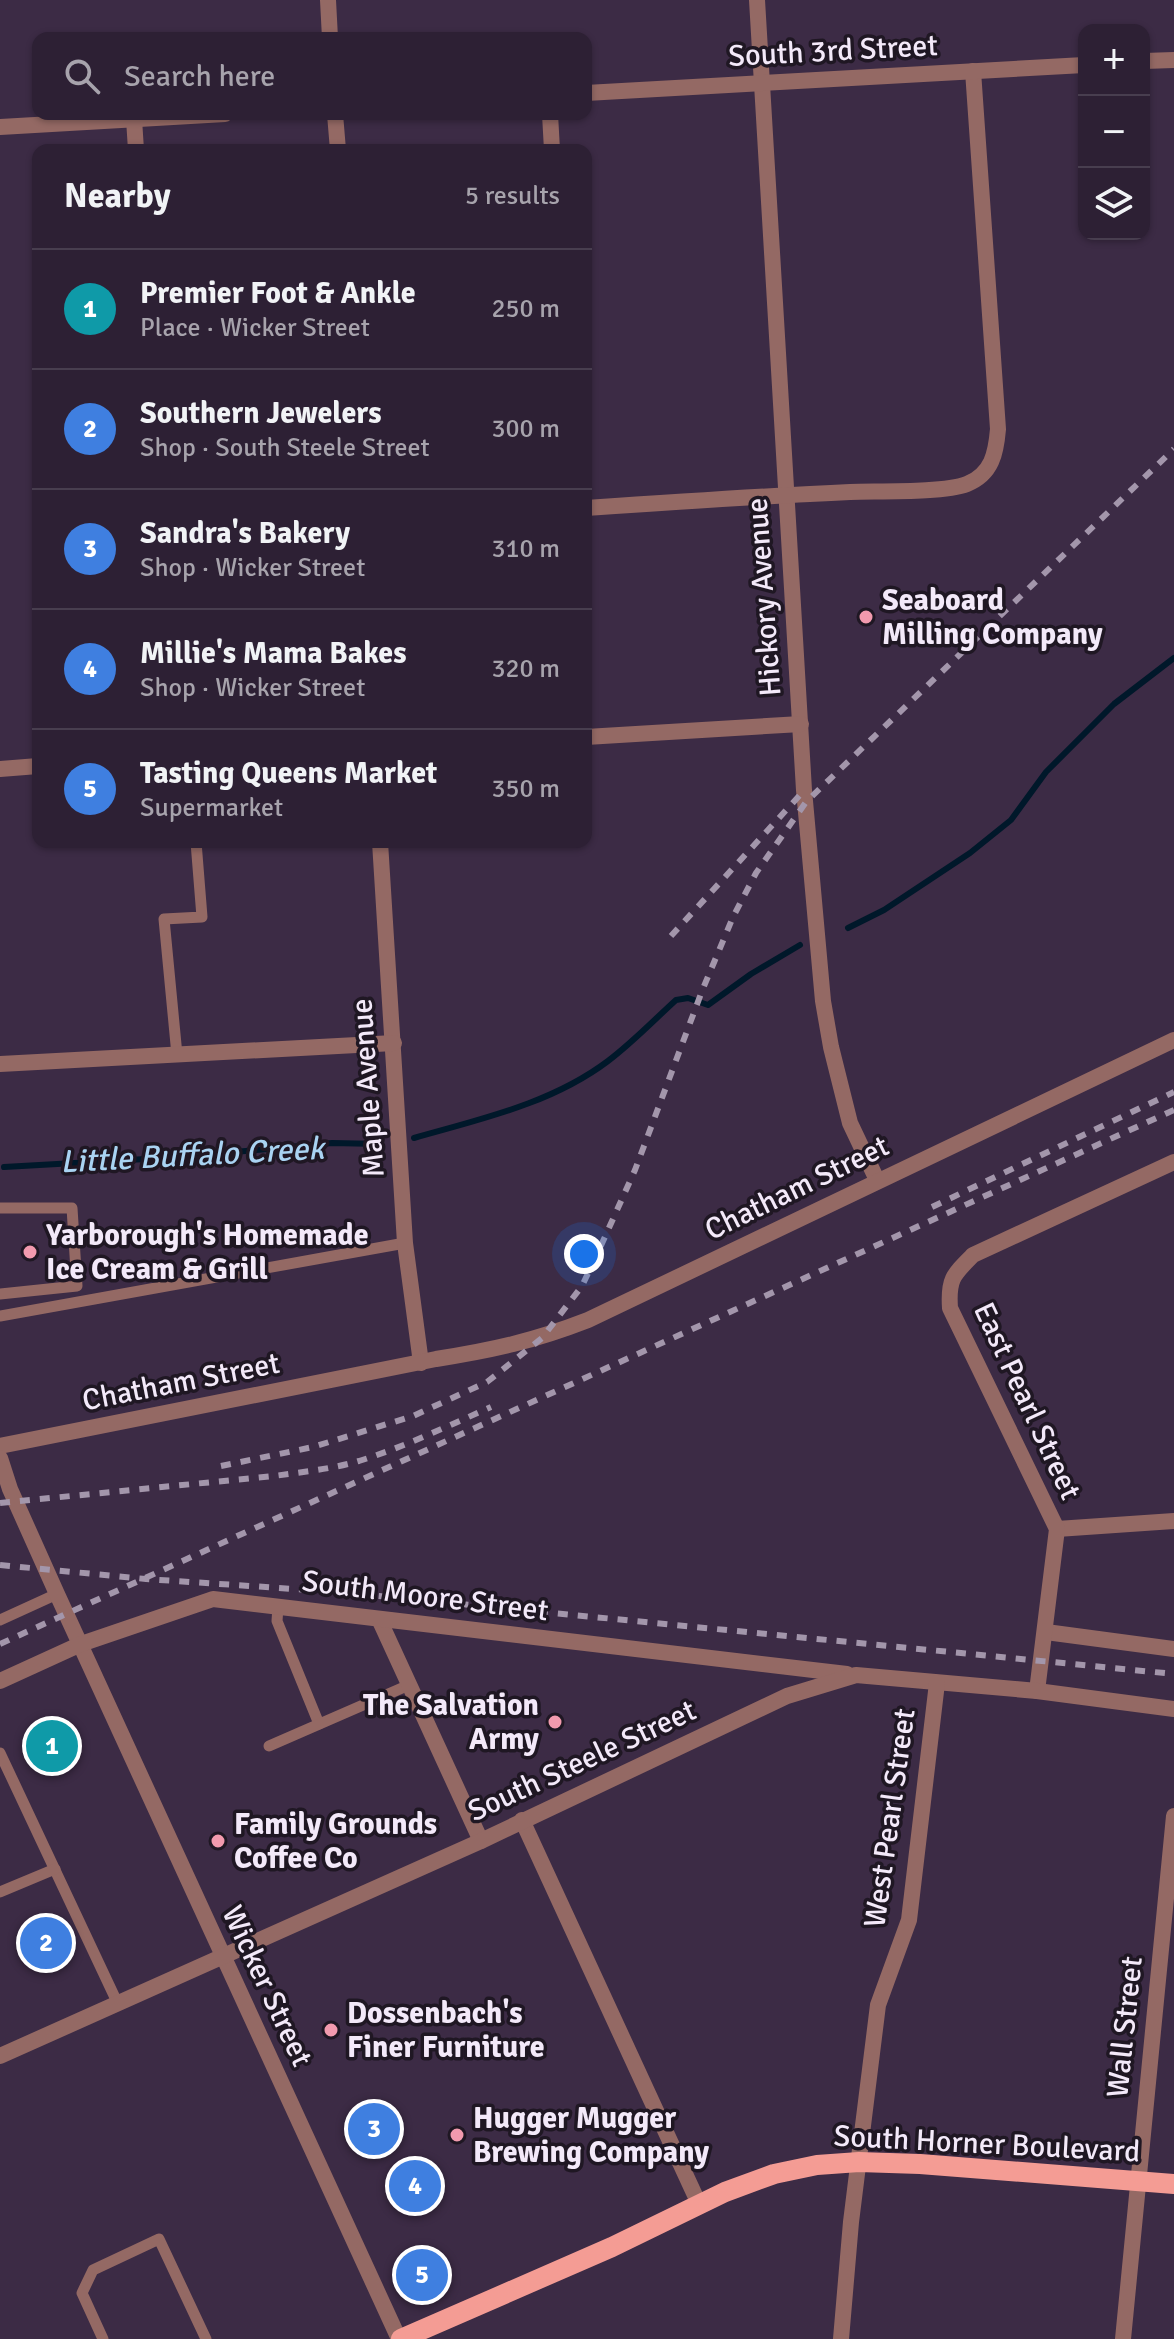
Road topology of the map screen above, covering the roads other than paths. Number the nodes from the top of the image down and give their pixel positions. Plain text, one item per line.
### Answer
1 (328, 0) edge
2 (757, 0) edge
3 (330, 32) edge
4 (1174, 60) edge
5 (1150, 61) edge
6 (1078, 65) edge
7 (973, 71) junction
8 (762, 83) junction
9 (592, 93) edge
10 (117, 120) edge
11 (134, 120) edge
12 (336, 120) edge
13 (550, 120) edge
14 (0, 127) edge
15 (136, 144) edge
16 (338, 144) edge
17 (552, 144) edge
18 (785, 495) junction
19 (592, 508) edge
20 (801, 724) junction
21 (592, 737) edge
22 (32, 766) edge
23 (0, 769) edge
24 (196, 848) edge
25 (380, 848) edge
26 (1174, 1040) edge
27 (394, 1043) junction
28 (177, 1055) junction
29 (0, 1064) edge
30 (1174, 1162) edge
31 (877, 1180) junction
32 (0, 1208) edge
33 (405, 1243) junction
34 (0, 1294) edge
35 (0, 1316) edge
36 (428, 1361) junction
37 (0, 1446) edge
38 (0, 1458) edge
39 (1174, 1521) edge
40 (1057, 1529) junction
41 (57, 1594) junction
42 (278, 1607) junction
43 (379, 1619) junction
44 (0, 1620) edge
45 (1046, 1632) junction
46 (81, 1644) junction
47 (1174, 1649) edge
48 (856, 1675) junction
49 (0, 1681) edge
50 (937, 1683) junction
51 (409, 1685) junction
52 (1037, 1691) junction
53 (1174, 1709) edge
54 (319, 1724) junction
55 (269, 1746) dead end
56 (0, 1753) edge
57 (1174, 1816) edge
58 (522, 1820) junction
59 (481, 1841) junction
60 (55, 1869) junction
61 (0, 1892) edge
62 (223, 1957) junction
63 (118, 2004) junction
64 (0, 2056) edge
65 (859, 2162) junction
66 (1138, 2181) junction
67 (1174, 2184) edge
68 (699, 2204) junction
69 (103, 2339) edge
70 (206, 2339) edge
71 (400, 2339) edge
72 (841, 2339) edge
73 (1123, 2339) edge

1 - 3 street
2 - 8 street, Hickory Avenue
4 - 5 street
6 - 7 street, South 3rd Street
7 - 8 street, South 3rd Street
7 - 18 street
8 - 9 street, South 3rd Street
8 - 18 street, Hickory Avenue
10 - 14 street
11 - 15 street
12 - 16 street
13 - 17 street
18 - 19 street
18 - 20 street, Hickory Avenue
20 - 21 street
20 - 31 street, Hickory Avenue
22 - 23 street
24 - 28 lane
25 - 27 street, Maple Avenue
26 - 31 street, Chatham Street
27 - 28 street
27 - 33 street, Maple Avenue
28 - 29 street
30 - 40 street, East Pearl Street
31 - 36 street, Chatham Street
32 - 34 lane
33 - 35 lane
33 - 36 street, Maple Avenue
36 - 37 street, Chatham Street
38 - 41 street, Wicker Street
39 - 40 street
40 - 45 street, East Pearl Street
41 - 44 lane
41 - 46 street, Wicker Street
42 - 43 street, South Moore Street
42 - 46 street, South Moore Street
42 - 54 lane
43 - 48 street, South Moore Street
43 - 51 street
45 - 47 street
45 - 52 street, East Pearl Street
46 - 49 street, South Moore Street
46 - 62 street, Wicker Street
48 - 50 street, South Steele Street
48 - 58 street, South Steele Street
50 - 52 street, South Steele Street
50 - 65 street, West Pearl Street
51 - 54 lane
51 - 59 street
52 - 53 street, South Steele Street
54 - 55 lane
56 - 60 lane
57 - 66 street, Wall Street
58 - 59 street, South Steele Street
58 - 68 street
59 - 62 street, South Steele Street
60 - 61 lane
60 - 63 lane
62 - 63 street, South Steele Street
62 - 71 street, Wicker Street
63 - 64 street, South Steele Street
65 - 66 main road, South Horner Boulevard
65 - 68 main road, South Horner Boulevard
65 - 72 street, West Pearl Street
66 - 67 main road, South Horner Boulevard
66 - 73 street, Wall Street
68 - 71 main road, South Horner Boulevard
69 - 70 lane

